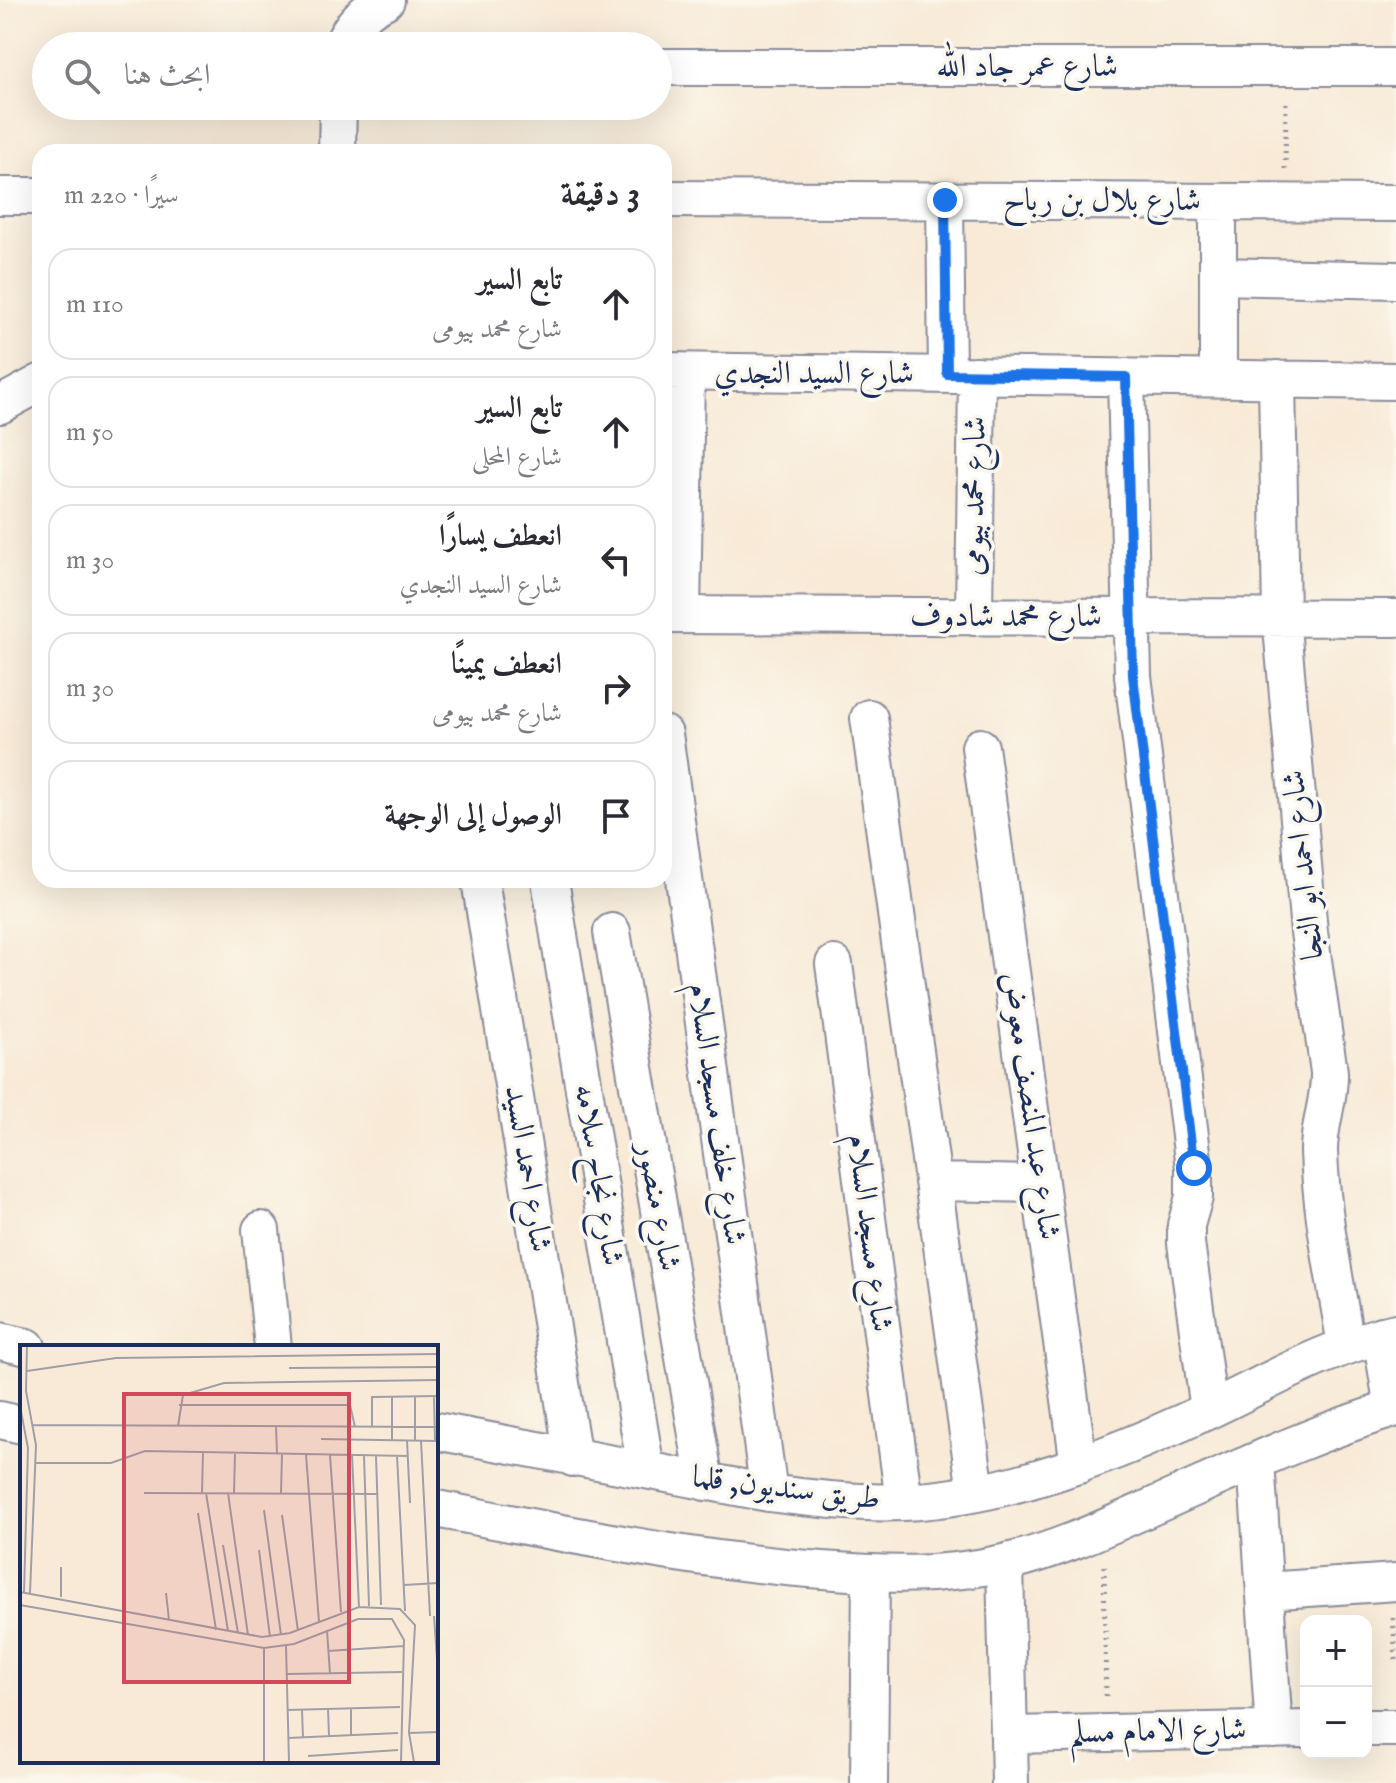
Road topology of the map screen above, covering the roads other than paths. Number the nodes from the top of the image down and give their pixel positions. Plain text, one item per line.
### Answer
1 (386, 0) edge
2 (348, 32) edge
3 (672, 67) edge
4 (1396, 67) edge
5 (338, 120) edge
6 (337, 144) edge
7 (0, 196) edge
8 (32, 196) edge
9 (672, 199) edge
10 (945, 200) junction
11 (1218, 202) junction
12 (1396, 203) edge
13 (1218, 276) junction
14 (1396, 280) edge
15 (675, 372) edge
16 (962, 374) junction
17 (1126, 377) junction
18 (1218, 378) junction
19 (1277, 379) junction
20 (1396, 381) edge
21 (32, 387) edge
22 (0, 405) edge
23 (673, 615) edge
24 (1281, 616) junction
25 (974, 617) junction
26 (1131, 618) junction
27 (1396, 618) edge
28 (869, 718) dead end
29 (980, 747) dead end
30 (672, 792) edge
31 (481, 888) edge
32 (551, 888) edge
33 (612, 932) dead end
34 (834, 964) dead end
35 (933, 1182) junction
36 (1040, 1184) junction
37 (261, 1230) dead end
38 (1389, 1334) edge
39 (0, 1341) edge
40 (20, 1345) edge
41 (273, 1345) edge
42 (1346, 1346) junction
43 (1395, 1408) edge
44 (1209, 1410) junction
45 (0, 1420) edge
46 (20, 1425) edge
47 (438, 1431) edge
48 (573, 1458) junction
49 (1256, 1461) junction
50 (1079, 1465) junction
51 (646, 1470) junction
52 (705, 1482) junction
53 (976, 1492) junction
54 (769, 1493) junction
55 (904, 1502) junction
56 (438, 1509) edge
57 (1005, 1563) junction
58 (871, 1573) junction
59 (1393, 1582) edge
60 (1265, 1591) junction
61 (1372, 1728) edge
62 (1396, 1728) edge
63 (1290, 1730) edge
64 (1009, 1735) junction
65 (869, 1783) edge
66 (1010, 1783) edge

1 - 2 street
3 - 4 street, شارع عمر جاد الله
5 - 6 street
7 - 8 street
9 - 10 street, شارع بلال بن رباح
10 - 11 street, شارع بلال بن رباح
10 - 16 street, شارع محمد بيومى
11 - 12 street, شارع بلال بن رباح
11 - 13 street
13 - 14 street
13 - 18 street
15 - 16 street, شارع السيد النجدي
15 - 23 street
16 - 17 street, شارع السيد النجدي
16 - 25 street, شارع محمد بيومى
17 - 18 street, شارع السيد النجدي
17 - 26 street
18 - 19 street, شارع السيد النجدي
19 - 20 street, شارع السيد النجدي
19 - 24 street, شارع احمد ابو النجا
21 - 22 street
23 - 25 street, شارع محمد شادوف
24 - 26 street, شارع محمد شادوف
24 - 27 street, شارع محمد شادوف
24 - 42 street, شارع احمد ابو النجا
25 - 26 street, شارع محمد شادوف
26 - 44 street
28 - 35 street
29 - 36 street, شارع عبد المنصف معوض
30 - 54 street, شارع خلف مسجد السلام
31 - 48 street, شارع احمد السيد
32 - 51 street, شارع نجاح سلامه
33 - 52 street, شارع منصور
34 - 55 street, شارع مسجد السلام
35 - 36 street
35 - 53 street
36 - 50 street, شارع عبد المنصف معوض
37 - 41 street
38 - 42 street, طريق سنديون, قلما
38 - 43 street
39 - 40 street
42 - 44 street, طريق سنديون, قلما
43 - 49 street
44 - 50 street, طريق سنديون, قلما
45 - 46 street
47 - 48 street, طريق سنديون, قلما
48 - 51 street, طريق سنديون, قلما
49 - 57 street
49 - 60 street
50 - 53 street, طريق سنديون, قلما
51 - 52 street, طريق سنديون, قلما
52 - 54 street, طريق سنديون, قلما
53 - 55 street, طريق سنديون, قلما
54 - 55 street, طريق سنديون, قلما
56 - 58 street
57 - 58 street
57 - 64 street
58 - 65 street
59 - 60 street
60 - 63 street
61 - 62 street
63 - 64 street, شارع الامام مسلم
64 - 66 street

